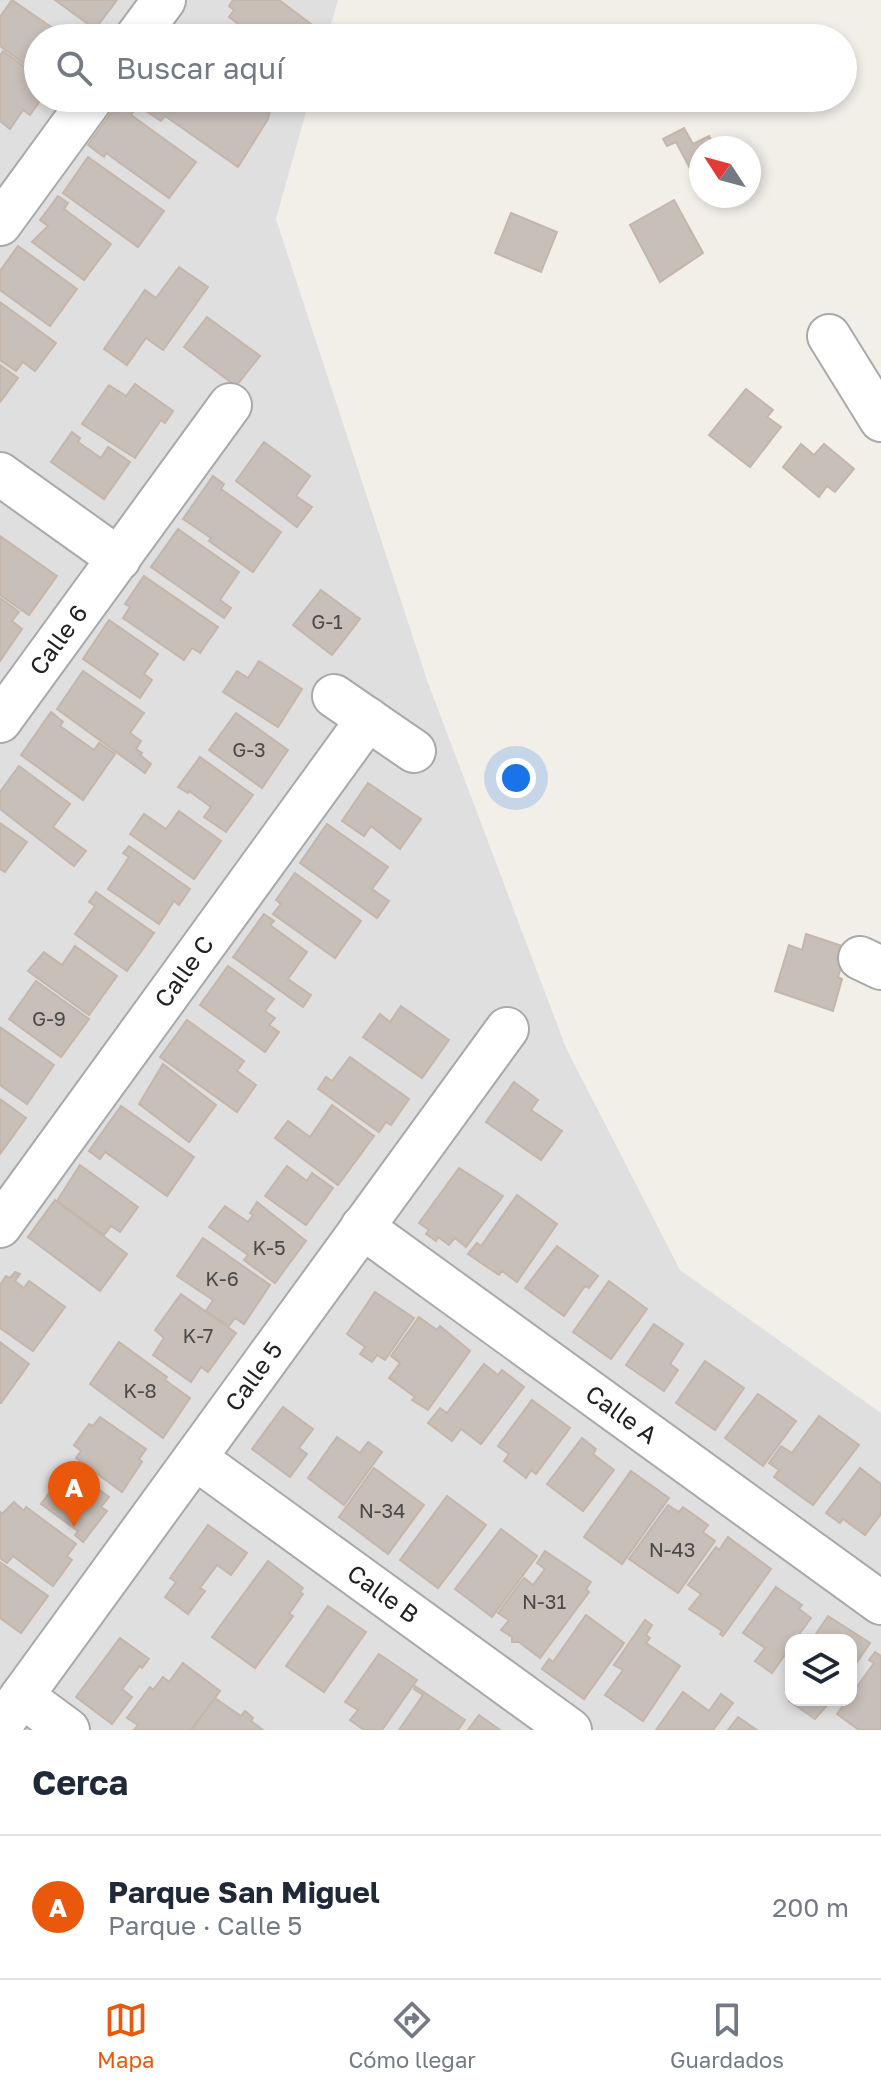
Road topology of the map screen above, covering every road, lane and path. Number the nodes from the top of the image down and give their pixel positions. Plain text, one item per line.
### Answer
1 (164, 0) edge
2 (146, 24) edge
3 (82, 112) edge
4 (0, 224) edge
5 (829, 336) dead end
6 (230, 405) dead end
7 (881, 420) edge
8 (0, 474) edge
9 (119, 559) junction
10 (334, 696) dead end
11 (368, 719) junction
12 (0, 721) edge
13 (414, 751) dead end
14 (507, 1029) dead end
15 (0, 1226) edge
16 (362, 1227) junction
17 (195, 1458) junction
18 (881, 1603) edge
19 (11, 1711) edge
20 (68, 1730) edge
21 (570, 1730) edge

1 - 2 street
3 - 4 street
5 - 7 street
6 - 9 street, Calle 6
8 - 9 street
9 - 12 street, Calle 6
10 - 11 street
11 - 13 street
11 - 15 street, Calle C
14 - 16 street, Calle 5
16 - 17 street, Calle 5
16 - 18 street, Calle A
17 - 19 street, Calle 5
17 - 21 street, Calle B
19 - 20 street

